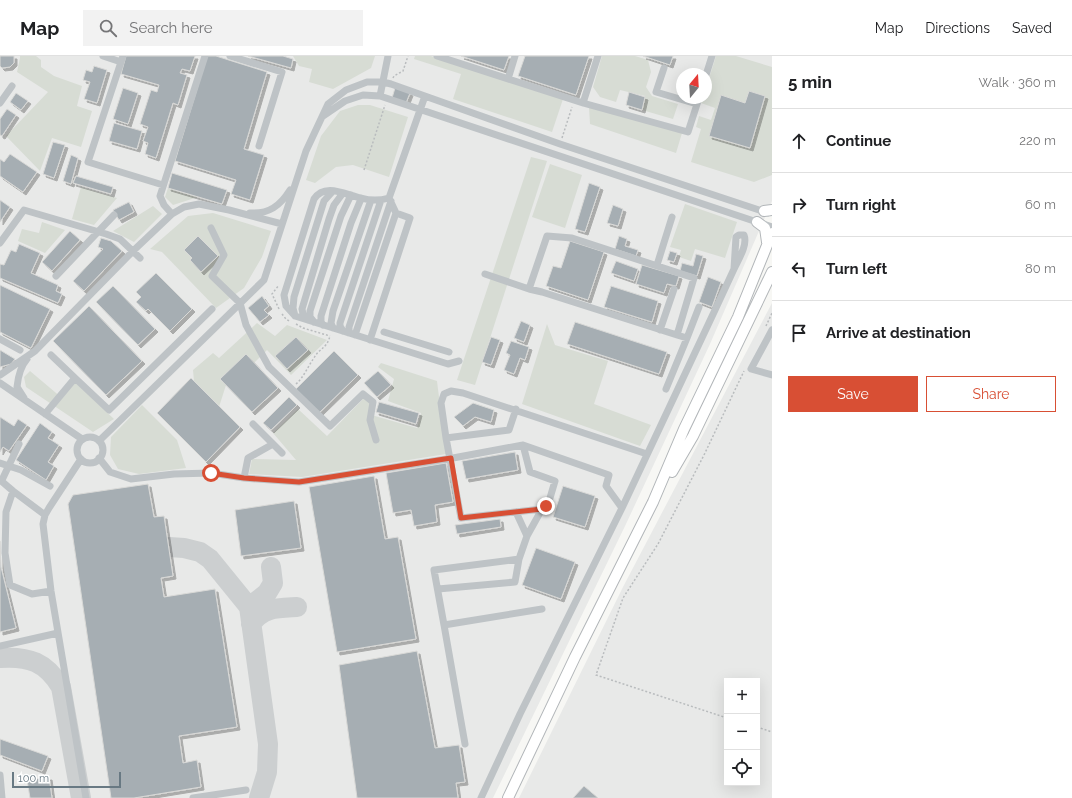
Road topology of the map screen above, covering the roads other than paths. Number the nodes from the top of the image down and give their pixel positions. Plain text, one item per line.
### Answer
1 (103, 56) edge
2 (205, 56) edge
3 (230, 56) edge
4 (388, 56) edge
5 (437, 56) edge
6 (515, 56) edge
7 (598, 56) edge
8 (712, 56) edge
9 (122, 59) edge
10 (664, 68) dead end
11 (708, 68) edge
12 (508, 79) junction
13 (383, 82) junction
14 (12, 86) dead end
15 (425, 96) junction
16 (676, 96) edge
17 (383, 97) junction
18 (0, 103) edge
19 (583, 103) junction
20 (697, 104) edge
21 (420, 109) junction
22 (320, 119) junction
23 (259, 146) dead end
24 (296, 180) junction
25 (163, 186) junction
26 (343, 193) junction
27 (351, 195) junction
28 (361, 198) junction
29 (371, 200) junction
30 (381, 200) junction
31 (390, 200) junction
32 (238, 212) junction
33 (769, 212) edge
34 (396, 213) junction
35 (172, 214) junction
36 (114, 215) dead end
37 (672, 217) dead end
38 (757, 222) junction
39 (282, 224) junction
40 (772, 227) edge
41 (211, 228) dead end
42 (98, 232) junction
43 (772, 233) edge
44 (0, 243) edge
45 (767, 245) junction
46 (132, 251) junction
47 (140, 258) dead end
48 (656, 265) junction
49 (734, 269) dead end
50 (772, 272) edge
51 (485, 274) dead end
52 (56, 276) dead end
53 (529, 289) junction
54 (674, 289) dead end
55 (240, 303) junction
56 (699, 307) dead end
57 (212, 309) dead end
58 (311, 321) junction
59 (323, 325) junction
60 (333, 328) junction
61 (769, 328) edge
62 (660, 330) junction
63 (384, 332) dead end
64 (349, 333) junction
65 (676, 335) junction
66 (687, 338) junction
67 (0, 339) edge
68 (370, 340) junction
69 (20, 350) dead end
70 (449, 352) dead end
71 (33, 353) junction
72 (51, 355) dead end
73 (459, 361) dead end
74 (0, 375) edge
75 (772, 375) edge
76 (75, 378) junction
77 (0, 383) edge
78 (666, 389) dead end
79 (29, 403) junction
80 (516, 409) junction
81 (45, 414) junction
82 (253, 424) dead end
83 (446, 438) junction
84 (82, 439) junction
85 (376, 440) dead end
86 (99, 441) junction
87 (19, 444) dead end
88 (273, 444) junction
89 (523, 445) junction
90 (282, 453) dead end
91 (647, 454) junction
92 (99, 458) junction
93 (451, 458) junction
94 (81, 459) junction
95 (0, 463) edge
96 (9, 465) junction
97 (244, 478) junction
98 (1, 480) edge
99 (50, 486) dead end
100 (13, 491) junction
101 (653, 502) junction
102 (622, 508) junction
103 (542, 509) junction
104 (516, 512) junction
105 (45, 515) junction
106 (528, 536) junction
107 (519, 559) junction
108 (438, 589) junction
109 (51, 591) junction
110 (542, 609) dead end
111 (444, 624) junction
112 (58, 633) junction
113 (0, 646) edge
114 (464, 744) dead end
115 (0, 774) edge
116 (246, 790) dead end
117 (2, 798) edge
118 (86, 798) edge
119 (193, 798) edge
120 (481, 798) edge
121 (508, 798) edge

1 - 9 street
2 - 25 street
3 - 23 street
4 - 13 street
5 - 12 street
6 - 12 street
7 - 19 street
8 - 11 street
9 - 25 street
10 - 16 street
12 - 19 street
13 - 15 street
13 - 17 street
13 - 22 street
14 - 18 street
15 - 21 street
15 - 33 street
17 - 21 street
17 - 22 street
19 - 20 street
21 - 31 street
21 - 38 street
22 - 24 street
24 - 32 street
24 - 39 street
25 - 35 street
26 - 27 street
26 - 58 street
26 - 58 street
27 - 28 street
27 - 58 street
28 - 29 street
28 - 59 street
29 - 30 street
29 - 60 street
30 - 31 street
30 - 64 street
31 - 34 street
31 - 64 street
32 - 35 street
32 - 39 street
34 - 64 street
34 - 68 street
35 - 46 street
36 - 42 street
37 - 48 street
38 - 40 street
38 - 45 highway
39 - 55 street
41 - 55 street
42 - 44 street
42 - 46 street
42 - 52 street
43 - 45 highway
45 - 101 highway
46 - 47 street
46 - 71 street
48 - 53 street
48 - 65 street
49 - 91 street
50 - 101 highway
51 - 53 street
53 - 62 street
54 - 62 street
55 - 85 street
55 - 86 street
56 - 66 street
57 - 76 street
58 - 59 street
59 - 60 street
60 - 64 street
61 - 75 street
62 - 65 street
63 - 70 street
64 - 68 street
65 - 66 street
66 - 78 street
67 - 69 street
68 - 73 street
71 - 74 street
71 - 79 street
72 - 76 street
76 - 81 street
77 - 79 street
79 - 81 street
80 - 83 street
80 - 83 street
80 - 91 street
81 - 84 street
82 - 88 street
83 - 93 street
84 - 86 street
84 - 94 street
86 - 92 street
87 - 96 street
88 - 90 street
88 - 97 street
89 - 93 street
89 - 102 street
89 - 103 street
91 - 102 street
92 - 94 street
92 - 97 street
93 - 97 street
93 - 104 street
94 - 105 street
95 - 96 street
96 - 98 street
96 - 99 street
98 - 100 street
100 - 105 street
100 - 109 street
101 - 121 highway
102 - 120 street
103 - 104 street
103 - 106 street
104 - 106 street
105 - 109 street
106 - 107 street
107 - 108 street
107 - 108 street
108 - 111 street
109 - 112 street
110 - 111 street
111 - 114 street
112 - 113 street
112 - 118 street
115 - 117 street
116 - 119 street

